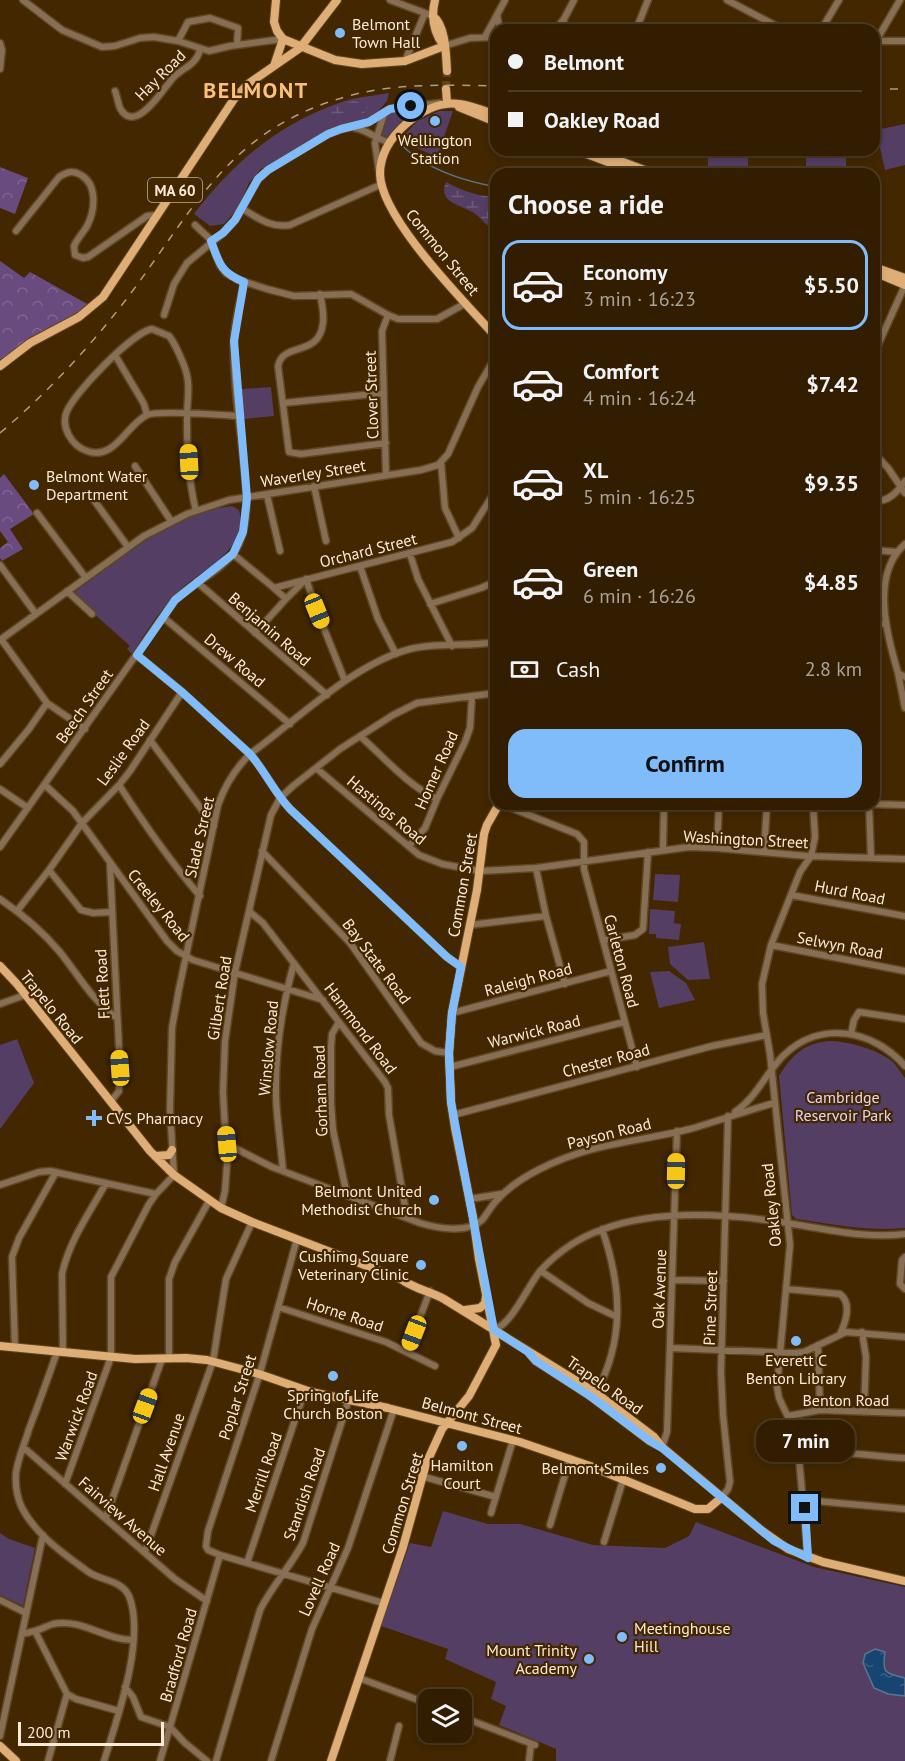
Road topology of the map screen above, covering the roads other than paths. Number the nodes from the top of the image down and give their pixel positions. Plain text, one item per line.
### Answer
1 (23, 0) edge
2 (276, 0) edge
3 (337, 0) edge
4 (390, 0) edge
5 (435, 0) edge
6 (505, 0) edge
7 (574, 0) edge
8 (648, 0) edge
9 (727, 0) edge
10 (838, 0) edge
11 (900, 0) edge
12 (425, 13) junction
13 (497, 15) junction
14 (433, 16) junction
15 (564, 19) junction
16 (492, 24) edge
17 (499, 24) edge
18 (560, 24) edge
19 (564, 24) edge
20 (638, 24) edge
21 (773, 24) edge
22 (824, 24) edge
23 (490, 28) edge
24 (880, 33) edge
25 (485, 37) junction
26 (490, 37) edge
27 (283, 39) junction
28 (178, 41) junction
29 (880, 41) edge
30 (905, 41) edge
31 (0, 43) edge
32 (237, 45) junction
33 (444, 46) junction
34 (300, 48) junction
35 (200, 50) junction
36 (405, 61) junction
37 (273, 67) junction
38 (0, 69) edge
39 (447, 71) tunnel mouth
40 (446, 89) tunnel mouth
41 (115, 91) dead end
42 (447, 102) junction
43 (386, 111) junction
44 (490, 113) edge
45 (490, 120) edge
46 (351, 127) junction
47 (376, 137) junction
48 (389, 142) junction
49 (592, 156) edge
50 (607, 156) edge
51 (624, 168) edge
52 (639, 168) edge
53 (380, 176) junction
54 (382, 184) junction
55 (243, 209) junction
56 (158, 215) junction
57 (195, 225) dead end
58 (16, 231) dead end
59 (211, 241) junction
60 (880, 269) edge
61 (880, 275) edge
62 (905, 278) edge
63 (244, 282) junction
64 (905, 285) edge
65 (320, 294) junction
66 (466, 303) junction
67 (164, 315) dead end
68 (388, 315) junction
69 (490, 330) edge
70 (880, 341) edge
71 (115, 355) junction
72 (0, 366) edge
73 (490, 366) edge
74 (384, 393) junction
75 (283, 403) junction
76 (187, 414) junction
77 (147, 415) junction
78 (239, 416) junction
79 (386, 443) junction
80 (880, 460) edge
81 (441, 462) junction
82 (135, 466) dead end
83 (386, 475) junction
84 (314, 486) junction
85 (904, 487) edge
86 (267, 495) junction
87 (91, 496) dead end
88 (247, 498) junction
89 (490, 500) edge
90 (880, 501) edge
91 (196, 511) junction
92 (38, 513) dead end
93 (171, 521) junction
94 (459, 538) junction
95 (326, 541) dead end
96 (905, 544) edge
97 (128, 547) junction
98 (280, 551) dead end
99 (880, 551) edge
100 (896, 552) junction
101 (233, 554) junction
102 (410, 554) junction
103 (0, 565) edge
104 (360, 566) junction
105 (86, 578) junction
106 (306, 579) junction
107 (197, 582) junction
108 (490, 584) edge
109 (274, 588) junction
110 (67, 591) junction
111 (286, 599) junction
112 (430, 604) junction
113 (36, 614) junction
114 (92, 614) dead end
115 (163, 617) junction
116 (880, 624) edge
117 (885, 624) junction
118 (255, 633) junction
119 (1, 640) edge
120 (490, 643) edge
121 (452, 646) junction
122 (396, 654) junction
123 (137, 655) junction
124 (898, 673) junction
125 (905, 677) edge
126 (345, 681) junction
127 (182, 692) junction
128 (490, 694) edge
129 (327, 695) junction
130 (472, 697) junction
131 (46, 703) junction
132 (905, 708) edge
133 (290, 724) junction
134 (85, 729) junction
135 (360, 735) junction
136 (150, 740) junction
137 (250, 754) junction
138 (0, 764) edge
139 (316, 768) junction
140 (45, 785) junction
141 (119, 785) junction
142 (0, 789) edge
143 (280, 798) junction
144 (437, 799) junction
145 (880, 804) edge
146 (905, 805) edge
147 (28, 808) junction
148 (496, 810) edge
149 (515, 810) edge
150 (664, 810) edge
151 (719, 810) edge
152 (767, 810) edge
153 (814, 810) edge
154 (869, 810) edge
155 (82, 823) junction
156 (214, 826) junction
157 (0, 846) edge
158 (409, 846) junction
159 (717, 848) junction
160 (663, 849) junction
161 (262, 850) junction
162 (764, 851) junction
163 (648, 852) junction
164 (811, 856) junction
165 (872, 858) junction
166 (905, 859) edge
167 (585, 861) junction
168 (110, 863) junction
169 (536, 868) junction
170 (49, 870) junction
171 (480, 872) junction
172 (791, 895) junction
173 (200, 896) junction
174 (0, 899) edge
175 (17, 911) junction
176 (112, 912) junction
177 (250, 912) junction
178 (546, 916) junction
179 (905, 916) edge
180 (469, 925) junction
181 (603, 940) junction
182 (771, 945) junction
183 (186, 957) junction
184 (294, 963) junction
185 (0, 966) edge
186 (461, 967) junction
187 (611, 971) junction
188 (905, 971) edge
189 (235, 972) junction
190 (565, 984) junction
191 (287, 988) junction
192 (25, 995) junction
193 (323, 1000) junction
194 (0, 1004) edge
195 (452, 1013) junction
196 (117, 1018) junction
197 (905, 1019) edge
198 (339, 1022) junction
199 (624, 1022) junction
200 (851, 1034) junction
201 (767, 1035) junction
202 (449, 1053) junction
203 (905, 1064) edge
204 (637, 1066) junction
205 (450, 1067) junction
206 (772, 1069) junction
207 (111, 1101) junction
208 (774, 1103) junction
209 (453, 1115) junction
210 (728, 1116) junction
211 (677, 1131) junction
212 (227, 1144) junction
213 (172, 1150) junction
214 (155, 1156) junction
215 (283, 1171) junction
216 (56, 1172) junction
217 (174, 1175) junction
218 (106, 1183) junction
219 (0, 1185) edge
220 (504, 1192) junction
221 (156, 1194) junction
222 (347, 1196) junction
223 (470, 1199) junction
224 (209, 1201) junction
225 (221, 1208) junction
226 (727, 1216) junction
227 (675, 1217) junction
228 (407, 1218) junction
229 (252, 1222) junction
230 (788, 1223) junction
231 (475, 1224) junction
232 (602, 1229) junction
233 (905, 1234) edge
234 (297, 1239) junction
235 (905, 1257) edge
236 (541, 1271) junction
237 (673, 1280) junction
238 (724, 1281) junction
239 (786, 1289) junction
240 (905, 1289) edge
241 (430, 1291) junction
242 (486, 1295) junction
243 (278, 1307) junction
244 (464, 1310) junction
245 (617, 1317) junction
246 (494, 1330) junction
247 (862, 1332) junction
248 (840, 1334) junction
249 (905, 1336) edge
250 (818, 1345) junction
251 (0, 1346) edge
252 (15, 1348) junction
253 (670, 1348) junction
254 (722, 1350) junction
255 (407, 1351) junction
256 (60, 1352) junction
257 (779, 1352) junction
258 (111, 1357) junction
259 (166, 1358) junction
260 (213, 1361) junction
261 (435, 1366) dead end
262 (259, 1374) junction
263 (305, 1390) junction
264 (595, 1396) junction
265 (349, 1399) junction
266 (394, 1409) junction
267 (820, 1410) junction
268 (864, 1412) junction
269 (905, 1413) edge
270 (788, 1416) junction
271 (448, 1422) junction
272 (513, 1440) junction
273 (23, 1447) junction
274 (662, 1448) junction
275 (570, 1458) junction
276 (905, 1458) edge
277 (800, 1461) junction
278 (421, 1476) junction
279 (623, 1480) junction
280 (65, 1484) junction
281 (496, 1497) junction
282 (722, 1497) junction
283 (804, 1502) junction
284 (905, 1509) edge
285 (491, 1514) dead end
286 (106, 1517) junction
287 (550, 1525) dead end
288 (42, 1535) junction
289 (604, 1542) dead end
290 (145, 1552) junction
291 (220, 1555) junction
292 (808, 1558) junction
293 (247, 1563) junction
294 (284, 1574) junction
295 (905, 1581) edge
296 (331, 1588) junction
297 (0, 1600) edge
298 (207, 1601) junction
299 (383, 1603) junction
300 (26, 1613) junction
301 (35, 1631) junction
302 (22, 1634) junction
303 (133, 1640) junction
304 (359, 1678) junction
305 (125, 1687) junction
306 (67, 1694) junction
307 (418, 1700) edge
308 (119, 1711) junction
309 (472, 1721) edge
310 (399, 1726) dead end
311 (170, 1727) junction
312 (0, 1736) edge
313 (0, 1746) edge
314 (16, 1761) edge
315 (48, 1761) edge
316 (104, 1761) edge
317 (160, 1761) edge
318 (207, 1761) edge
319 (216, 1761) edge
320 (270, 1761) edge
321 (331, 1761) edge
322 (390, 1761) edge
323 (529, 1761) edge

1 - 28 street
2 - 27 main road
3 - 34 main road, MA 60
4 - 12 street
5 - 14 main road
6 - 13 street
7 - 15 street
8 - 20 street
9 - 21 street
10 - 22 street
11 - 24 street
12 - 14 street
12 - 36 street
13 - 16 street
13 - 17 street
14 - 33 main road
15 - 18 street
15 - 19 street
23 - 25 street
25 - 26 street
25 - 33 street
27 - 32 street
27 - 34 main road
27 - 37 main road
28 - 32 street
28 - 35 street
29 - 30 street
31 - 38 street
32 - 35 street
33 - 36 main road
33 - 39 main road
34 - 36 main road
34 - 37 main road, MA 60
35 - 41 street, Hay Road
37 - 56 main road, MA 60
40 - 42 main road
42 - 43 street
42 - 44 main road
42 - 45 main road
42 - 48 main road, Common Street
43 - 46 street
43 - 47 street, Common Street
46 - 47 street
46 - 55 street
47 - 48 street
47 - 53 street, Common Street
48 - 53 main road, Common Street
49 - 51 main road
50 - 52 main road
53 - 54 main road, Common Street
54 - 55 street
54 - 66 main road, Common Street
55 - 59 street
56 - 58 street
56 - 72 main road, MA 60
57 - 59 street
59 - 63 street
59 - 67 street
60 - 62 main road
61 - 64 main road
63 - 65 street
63 - 78 street, Beech Street
64 - 70 street
65 - 68 street
65 - 75 street
66 - 68 street
66 - 69 main road, Common Street
68 - 74 street, Clover Street
71 - 76 street
71 - 77 street
71 - 77 street
73 - 81 street
74 - 75 street
74 - 79 street, Clover Street
75 - 79 street
76 - 77 street
76 - 78 street
76 - 91 street
78 - 88 street, Beech Street
79 - 83 street, Clover Street
80 - 85 street
81 - 83 street, Waverley Street
81 - 94 street
82 - 93 street
83 - 84 street, Waverley Street
84 - 86 street, Waverley Street
84 - 95 street
85 - 90 street
86 - 88 street, Waverley Street
86 - 98 street
87 - 97 street
88 - 91 street, Waverley Street
88 - 101 street, Beech Street
89 - 94 street, Orchard Street
91 - 93 street, Waverley Street
92 - 105 street
93 - 97 street, Waverley Street
94 - 102 street, Orchard Street
96 - 100 street
97 - 105 street, Waverley Street
99 - 100 street
100 - 117 street
101 - 107 street, Beech Street
101 - 109 street
102 - 104 street, Orchard Street
102 - 112 street
103 - 113 street
104 - 106 street, Orchard Street
104 - 122 street
105 - 110 street, Waverley Street
106 - 109 street, Orchard Street
106 - 111 street
106 - 126 street
107 - 115 street, Beech Street
107 - 118 street, Benjamin Road
108 - 112 street
109 - 111 street
110 - 113 street, Waverley Street
110 - 114 street
111 - 118 street
112 - 121 street
113 - 119 street, Waverley Street
115 - 123 street, Beech Street
115 - 133 street, Drew Road
116 - 117 street
117 - 124 street
118 - 129 street, Benjamin Road
119 - 131 street
120 - 121 street, Slade Street
121 - 122 street, Slade Street
122 - 126 street, Slade Street
123 - 127 street
123 - 134 street, Beech Street
124 - 125 street
124 - 132 street
126 - 129 street, Slade Street
127 - 136 street, Leslie Road
127 - 137 street
128 - 130 street
129 - 133 street, Slade Street
130 - 135 street
130 - 144 street, Homer Road
131 - 134 street
131 - 138 street
133 - 137 street, Slade Street
134 - 140 street, Beech Street
135 - 139 street
135 - 144 street
136 - 141 street, Leslie Road
136 - 156 street
137 - 143 street
137 - 156 street, Slade Street
139 - 143 street
139 - 158 street, Hastings Road
140 - 147 street, Beech Street
140 - 155 street, Creeley Road
141 - 155 street, Leslie Road
141 - 173 street
142 - 147 street
143 - 161 street, Gilbert Road
143 - 186 street
144 - 158 street, Homer Road
145 - 146 street
147 - 157 street, Beech Street
148 - 171 main road, Common Street
149 - 167 street, Carleton Road
150 - 160 street
151 - 159 street
152 - 162 street
153 - 164 street
154 - 165 street
155 - 168 street, Creeley Road
155 - 170 street, Leslie Road
156 - 173 street, Slade Street
158 - 171 street, Hastings Road
159 - 160 street, Washington Street
159 - 162 street, Washington Street
160 - 163 street, Washington Street
161 - 177 street, Gilbert Road
161 - 202 street, Bay State Road
162 - 164 street, Washington Street
163 - 167 street, Washington Street
163 - 181 street
164 - 165 street, Washington Street
164 - 172 street, Oakley Road
165 - 166 street, Washington Street
167 - 169 street, Washington Street
167 - 181 street, Carleton Road
168 - 176 street, Flett Road
168 - 183 street, Creeley Road
169 - 171 street, Washington Street
169 - 178 street
170 - 175 street, Leslie Road
170 - 176 street
171 - 180 main road, Common Street
172 - 179 street, Hurd Road
172 - 182 street, Oakley Road
173 - 183 street, Slade Street
174 - 175 street
175 - 196 street
176 - 196 street, Flett Road
177 - 184 street, Hammond Road
177 - 189 street, Gilbert Road
178 - 180 street
178 - 190 street
180 - 186 main road, Common Street
181 - 187 street, Carleton Road
182 - 188 street, Selwyn Road
182 - 201 street, Oakley Road
183 - 189 street, Creeley Road
183 - 213 street, Slade Street
184 - 191 street, Winslow Road
184 - 193 street, Hammond Road
185 - 192 main road, Trapelo Road
186 - 195 main road, Common Street
187 - 190 street, Raleigh Road
187 - 199 street, Carleton Road
189 - 191 street, Creeley Road
189 - 212 street, Gilbert Road
190 - 195 street, Raleigh Road
191 - 193 street, Creeley Road
191 - 215 street, Winslow Road
192 - 194 street
192 - 207 main road, Trapelo Road
193 - 198 street, Hammond Road
195 - 202 main road, Common Street
196 - 207 street, Flett Road
197 - 200 street
198 - 222 street, Gorham Road
198 - 228 street, Hammond Road
199 - 204 street, Carleton Road
199 - 205 street, Warwick Road
200 - 203 street, Payson Road
200 - 206 street, Payson Road
201 - 204 street, Chester Road
201 - 206 street, Oakley Road
202 - 205 main road, Common Street
204 - 209 street, Chester Road
205 - 209 main road, Common Street
206 - 208 street, Oakley Road
206 - 210 street, Payson Road
207 - 214 main road, Trapelo Road
208 - 210 street, Payson Road
208 - 230 street, Oakley Road
209 - 223 main road, Common Street
210 - 211 street, Payson Road
210 - 226 street, Pine Street
211 - 220 street, Payson Road
211 - 227 street, Oak Avenue
212 - 215 street
212 - 225 street, Gilbert Road
213 - 214 main road
213 - 217 street, Slade Street
214 - 217 main road, Trapelo Road
215 - 222 street
216 - 218 street
216 - 219 street
216 - 252 street
217 - 221 street, Warwick Road
217 - 224 main road, Trapelo Road
218 - 221 street
218 - 256 street
220 - 223 street, Payson Road
220 - 231 street, Payson Road
221 - 258 street, Warwick Road
222 - 228 street
223 - 231 main road, Common Street
224 - 225 main road, Trapelo Road
224 - 259 street
225 - 229 main road, Trapelo Road
226 - 227 street
226 - 230 street
226 - 238 street, Pine Street
227 - 232 street
227 - 237 street, Oak Avenue
228 - 231 street
229 - 234 main road, Trapelo Road
229 - 260 street, Hall Avenue
230 - 233 street
230 - 239 street, Oakley Road
231 - 242 main road, Common Street
232 - 236 street
232 - 245 street
234 - 241 main road, Trapelo Road
234 - 243 street, Poplar Street
235 - 240 street
236 - 245 street
236 - 246 street
237 - 238 street
237 - 253 street, Oak Avenue
238 - 254 street, Pine Street
239 - 248 street
239 - 257 street, Oakley Road
241 - 244 main road, Trapelo Road
241 - 255 street
242 - 244 main road
242 - 246 main road, Common Street
243 - 255 street, Horne Road
243 - 262 street, Poplar Street
244 - 246 main road, Trapelo Road
245 - 264 street
246 - 264 main road, Trapelo Road
246 - 271 main road, Common Street
247 - 248 street
247 - 249 street
247 - 268 street
248 - 250 street
250 - 257 street
250 - 267 street
251 - 252 main road, Belmont Street
252 - 256 main road, Belmont Street
253 - 254 street
253 - 274 street, Oak Avenue
254 - 257 street
254 - 282 street, Pine Street
255 - 261 street, Horne Road
256 - 258 main road, Belmont Street
256 - 273 street
257 - 270 street, Oakley Road
258 - 259 main road, Belmont Street
258 - 280 street, Warwick Road
259 - 260 main road, Belmont Street
259 - 286 street
260 - 262 main road, Belmont Street
260 - 290 street, Hall Avenue
262 - 263 main road, Belmont Street
262 - 291 street, Poplar Street
263 - 265 main road, Belmont Street
263 - 293 street, Merrill Road
264 - 274 main road, Trapelo Road
265 - 266 main road, Belmont Street
265 - 294 street, Standish Road
266 - 271 main road, Belmont Street
266 - 296 street, Lovell Road
267 - 268 street, Benton Road
267 - 270 street, Benton Road
268 - 269 street, Benton Road
270 - 277 street, Oakley Road
271 - 272 main road, Belmont Street
271 - 278 main road, Common Street
272 - 275 main road, Belmont Street
272 - 281 street
273 - 280 street, Fairview Avenue
273 - 288 street
274 - 282 main road, Trapelo Road
275 - 279 main road, Belmont Street
275 - 287 street
276 - 277 street
277 - 283 street, Oakley Road
278 - 281 street
278 - 299 main road, Common Street
279 - 282 main road, Belmont Street
279 - 289 street
280 - 286 street, Fairview Avenue
281 - 285 street
282 - 292 main road
283 - 284 street
283 - 292 street, Oakley Road
286 - 290 street, Fairview Avenue
288 - 300 street
288 - 303 street
290 - 298 street, Fairview Avenue
291 - 293 street
291 - 298 street, Bradford Road
292 - 295 main road
293 - 294 street
294 - 296 street
294 - 319 street, Standish Road
296 - 299 street
296 - 320 street, Lovell Road
297 - 300 street
298 - 311 street, Bradford Road
299 - 304 main road, Common Street
300 - 302 street
301 - 302 street
301 - 303 street
301 - 306 street
302 - 312 street
303 - 305 street
304 - 307 street
304 - 321 main road, Common Street
305 - 308 street
305 - 311 street
306 - 308 street
306 - 315 street
308 - 316 street
309 - 323 street
310 - 322 street
311 - 317 street, Bradford Road
311 - 318 street
313 - 314 main road

